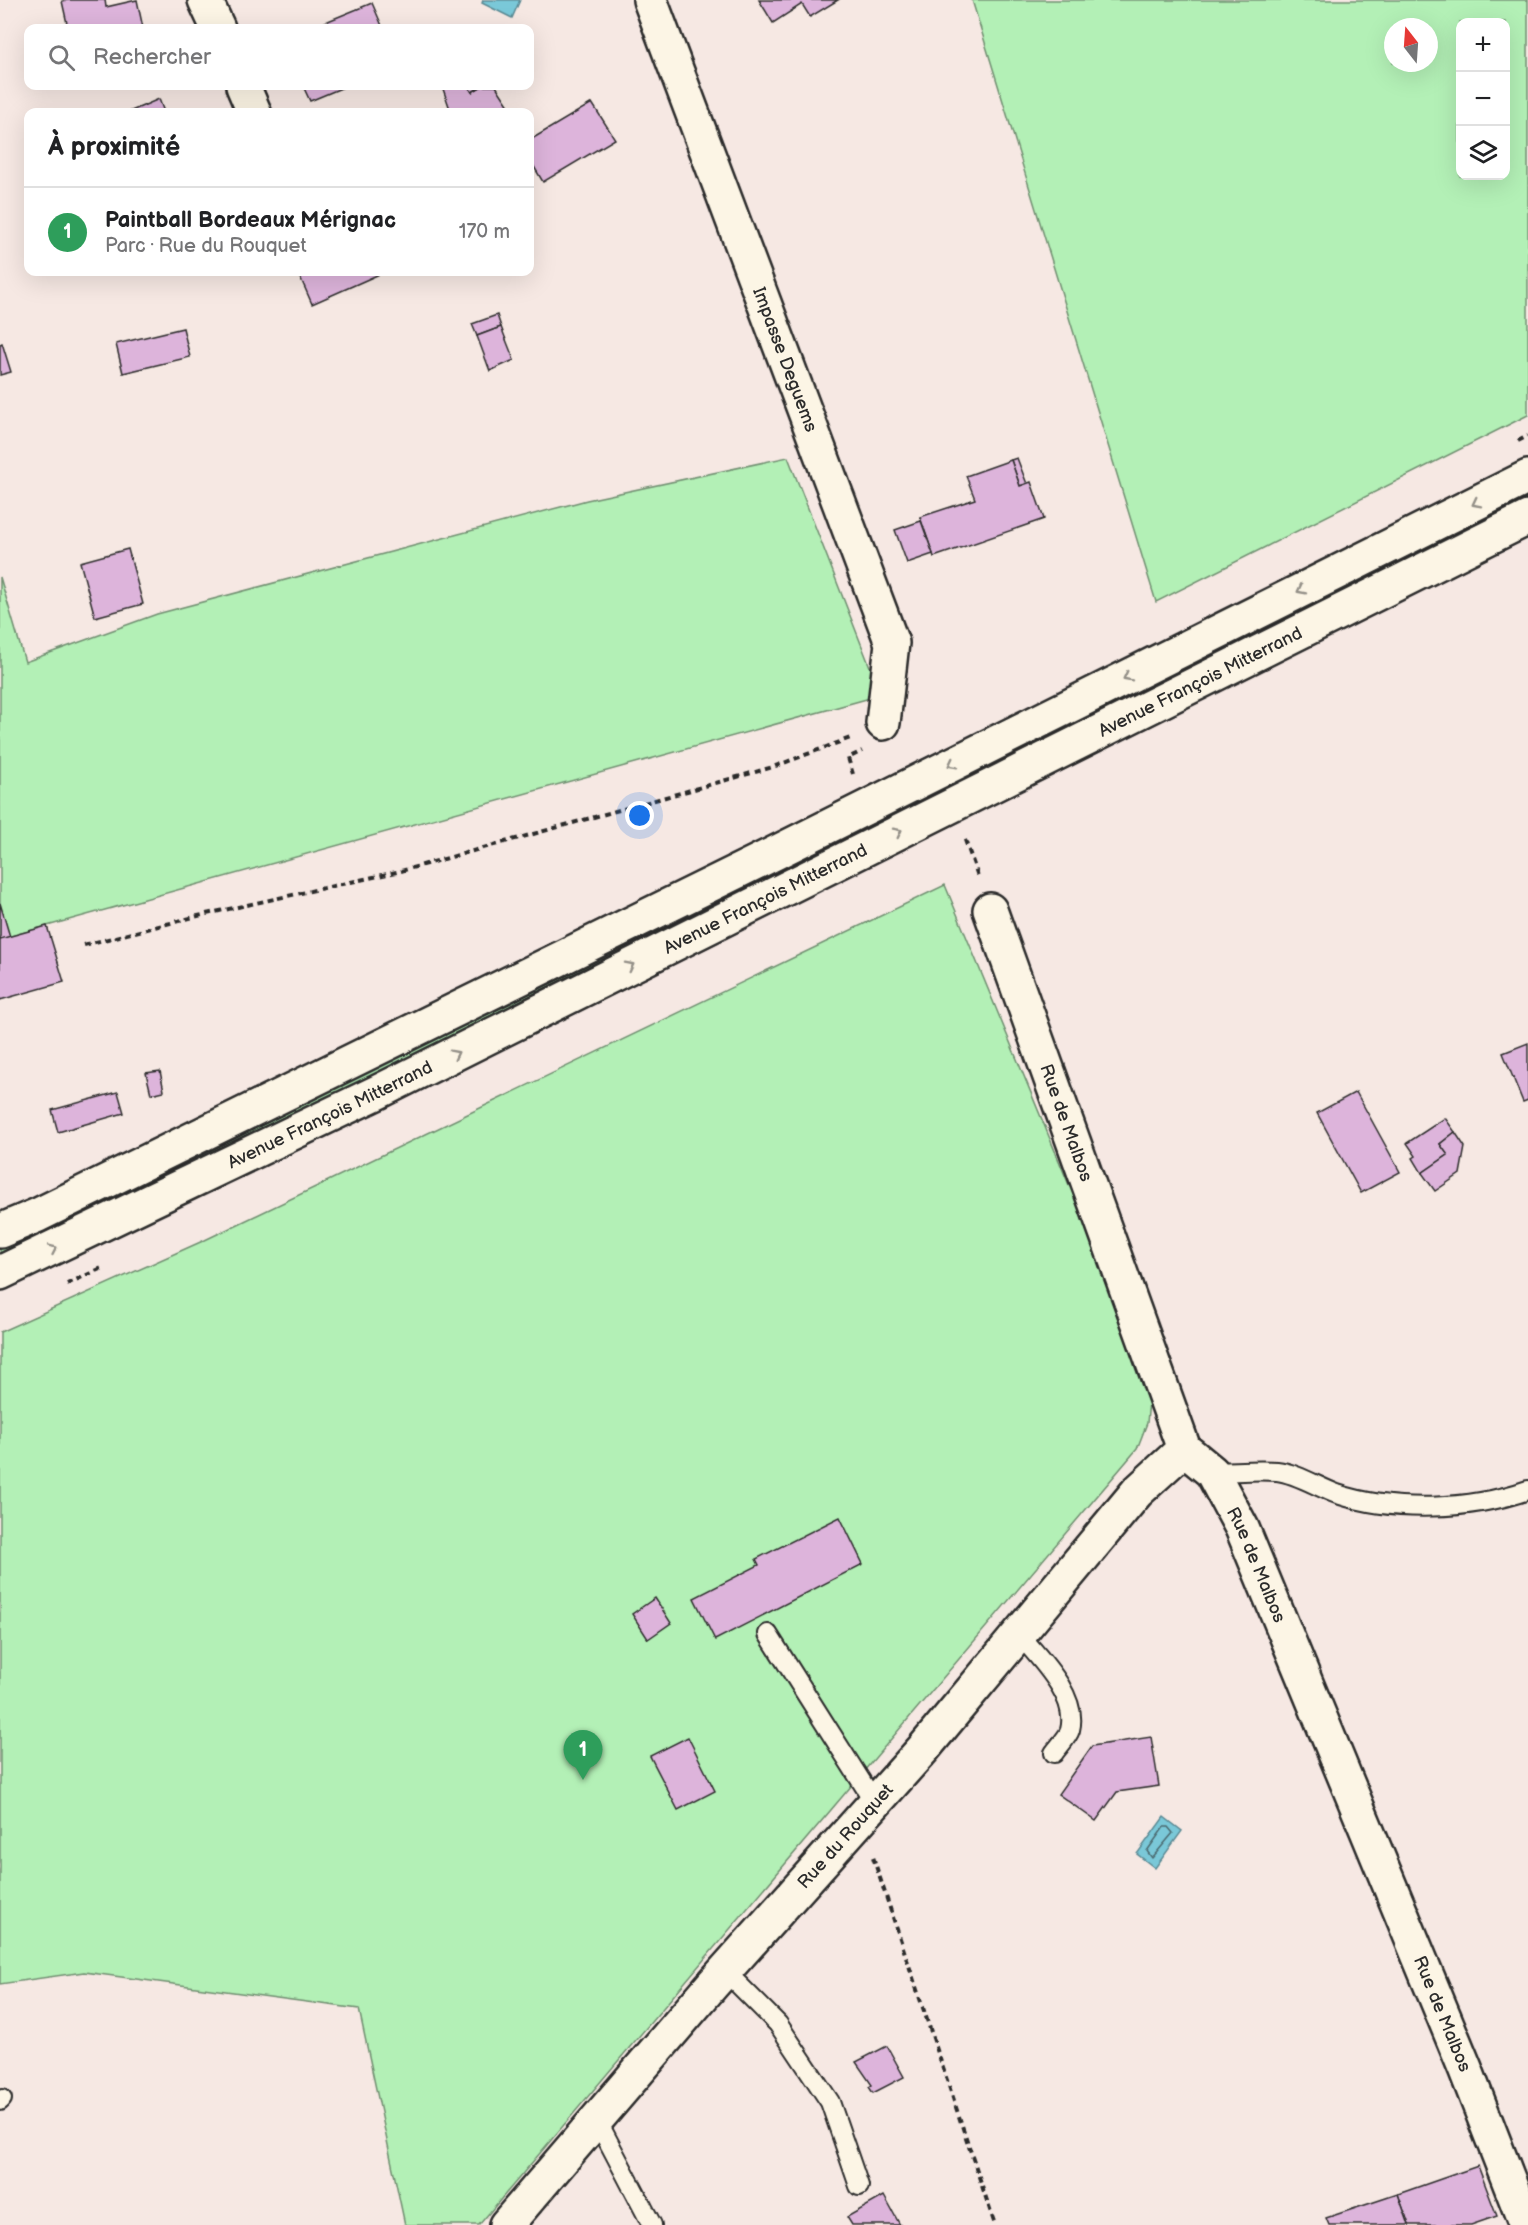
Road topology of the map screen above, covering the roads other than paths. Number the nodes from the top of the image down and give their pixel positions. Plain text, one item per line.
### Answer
1 (205, 0) edge
2 (650, 0) edge
3 (216, 24) edge
4 (245, 90) edge
5 (252, 108) edge
6 (1528, 477) edge
7 (1528, 518) edge
8 (883, 723) road end
9 (990, 910) dead end
10 (0, 1231) edge
11 (0, 1273) edge
12 (1184, 1449) junction
13 (1212, 1472) junction
14 (1528, 1490) edge
15 (768, 1634) dead end
16 (1019, 1634) junction
17 (1054, 1753) dead end
18 (868, 1811) junction
19 (725, 1971) junction
20 (597, 2120) junction
21 (859, 2186) dead end
22 (506, 2225) edge
23 (652, 2225) edge
24 (1526, 2225) edge

1 - 3 main road
2 - 8 main road, Impasse Deguems
4 - 5 main road
6 -> 10 main road, Avenue François Mitterrand
11 -> 7 main road, Avenue François Mitterrand
9 - 12 main road, Rue de Malbos
12 - 13 main road, Rue de Malbos
12 - 16 main road, Rue du Rouquet
13 - 14 lane
13 - 24 main road, Rue de Malbos
15 - 18 lane
16 - 17 lane
16 - 18 main road, Rue du Rouquet
18 - 19 main road, Rue du Rouquet
19 - 20 main road, Rue du Rouquet
19 - 21 lane
20 - 22 main road, Rue du Rouquet
20 - 23 lane

